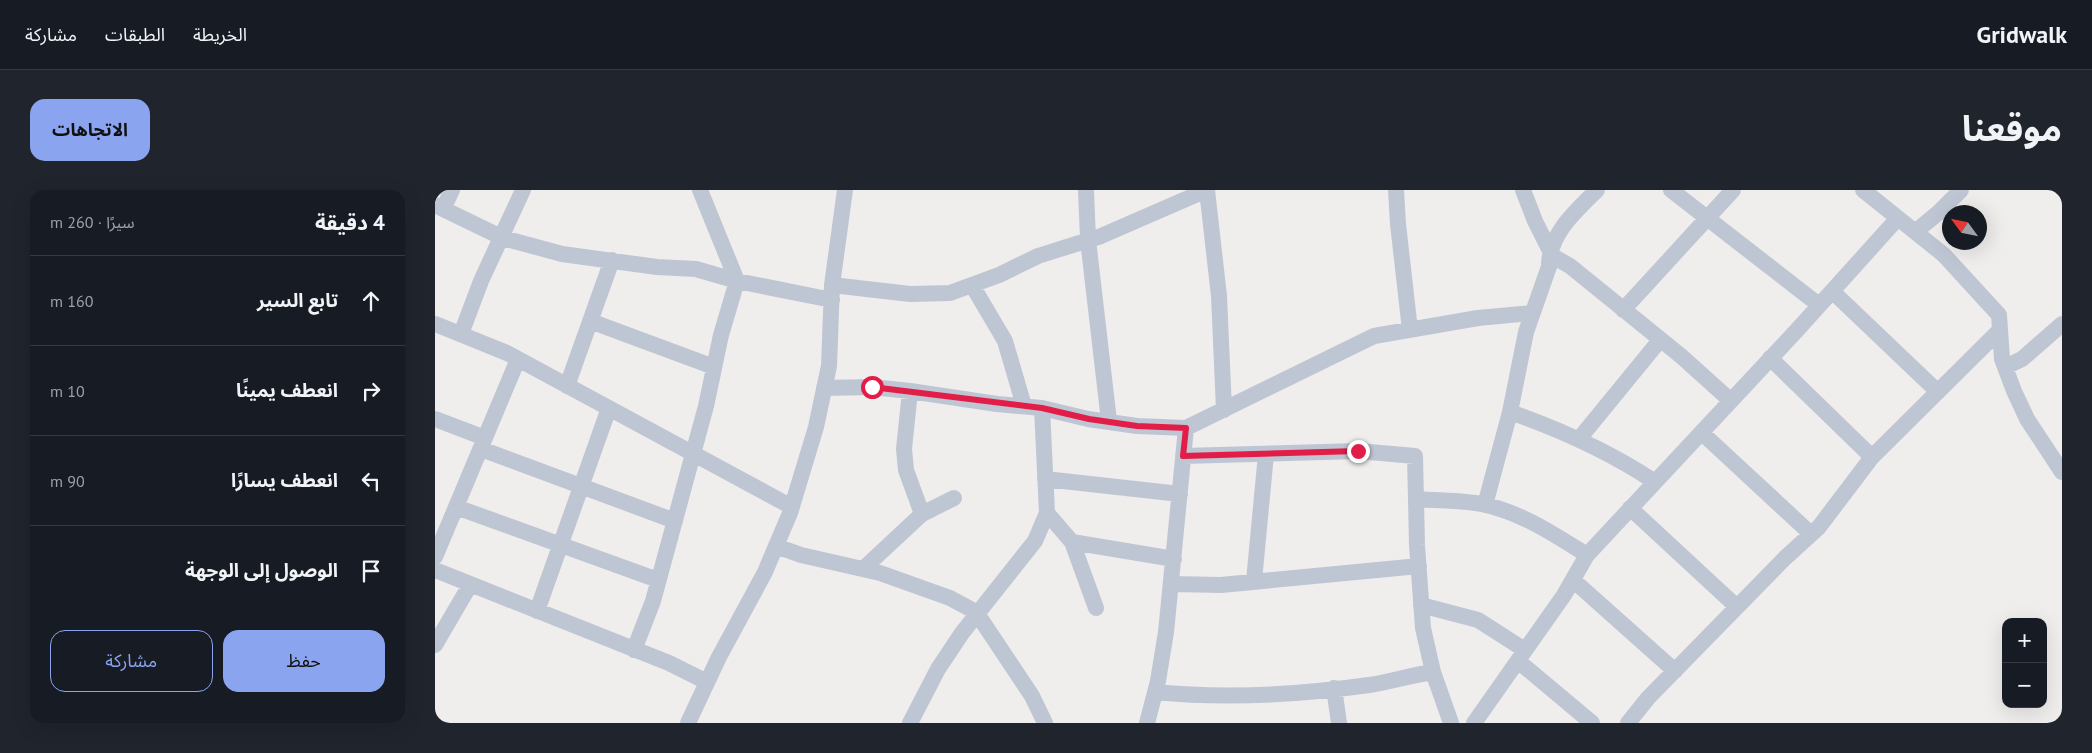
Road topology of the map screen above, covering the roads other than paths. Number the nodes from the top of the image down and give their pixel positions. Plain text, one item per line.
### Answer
1 (452, 190) edge
2 (523, 190) edge
3 (700, 190) edge
4 (845, 190) edge
5 (1086, 190) edge
6 (1396, 190) edge
7 (1523, 190) edge
8 (1597, 190) edge
9 (1671, 190) edge
10 (1733, 190) edge
11 (1863, 190) edge
12 (1961, 190) edge
13 (439, 207) edge
14 (1898, 218) junction
15 (1706, 219) junction
16 (1915, 232) junction
17 (503, 238) junction
18 (1088, 240) junction
19 (1549, 257) junction
20 (612, 260) junction
21 (737, 280) junction
22 (972, 285) junction
23 (1832, 291) junction
24 (832, 292) junction
25 (1819, 305) junction
26 (1623, 310) junction
27 (1532, 313) junction
28 (590, 321) junction
29 (435, 324) edge
30 (2062, 324) edge
31 (1411, 330) junction
32 (2000, 330) junction
33 (461, 334) junction
34 (1660, 340) junction
35 (1770, 358) junction
36 (518, 359) junction
37 (714, 367) junction
38 (2005, 367) junction
39 (567, 386) junction
40 (824, 388) junction
41 (910, 391) junction
42 (1938, 392) junction
43 (1731, 401) junction
44 (1024, 406) junction
45 (609, 408) junction
46 (1042, 408) junction
47 (1224, 410) junction
48 (1510, 412) junction
49 (435, 419) edge
50 (1109, 422) junction
51 (1186, 428) junction
52 (1702, 434) junction
53 (1579, 439) junction
54 (483, 443) junction
55 (693, 454) junction
56 (1266, 454) junction
57 (1183, 456) junction
58 (1872, 458) junction
59 (2062, 472) edge
60 (1045, 479) junction
61 (1655, 482) junction
62 (581, 486) junction
63 (1180, 494) junction
64 (954, 498) dead end
65 (1417, 499) junction
66 (1485, 505) junction
67 (456, 507) junction
68 (792, 507) junction
69 (1630, 508) junction
70 (1047, 513) junction
71 (922, 514) junction
72 (675, 521) junction
73 (1811, 534) junction
74 (1072, 542) junction
75 (560, 545) junction
76 (775, 546) junction
77 (1587, 555) junction
78 (435, 557) edge
79 (1173, 559) junction
80 (1419, 566) junction
81 (863, 569) junction
82 (435, 570) edge
83 (658, 580) junction
84 (1573, 580) junction
85 (1254, 581) junction
86 (1172, 584) junction
87 (470, 585) junction
88 (1421, 605) junction
89 (1737, 607) junction
90 (1095, 608) dead end
91 (537, 611) junction
92 (977, 612) junction
93 (435, 645) edge
94 (633, 650) junction
95 (1522, 655) junction
96 (1675, 671) junction
97 (1433, 672) junction
98 (707, 682) junction
99 (1334, 688) junction
100 (1155, 692) junction
101 (688, 723) edge
102 (910, 723) edge
103 (1045, 723) edge
104 (1147, 723) edge
105 (1339, 723) edge
106 (1451, 723) edge
107 (1474, 723) edge
108 (1592, 723) edge
109 (1628, 723) edge

1 - 13 street
2 - 17 street
3 - 21 street
4 - 24 street
5 - 18 street
6 - 31 street
7 - 19 street
8 - 19 street
9 - 15 street
10 - 15 street
11 - 14 street
12 - 16 street
13 - 17 street
14 - 16 street
14 - 23 street
15 - 25 street
15 - 26 street
16 - 32 street
17 - 20 street
17 - 33 street
18 - 22 street
18 - 47 street
18 - 50 street
19 - 26 street
19 - 27 street
20 - 21 street
20 - 28 street
21 - 24 street
21 - 37 street
22 - 24 street
22 - 44 street
23 - 25 street
23 - 42 street
24 - 40 street
25 - 35 street
26 - 34 street
27 - 31 street
27 - 48 street
28 - 37 street
28 - 39 street
29 - 33 street
30 - 38 street
31 - 47 street
32 - 38 street
32 - 42 street
33 - 36 street
34 - 43 street
34 - 53 street
35 - 43 street
35 - 58 street
36 - 39 street
36 - 54 street
37 - 55 street
38 - 59 street
39 - 45 street
40 - 41 street
40 - 68 street
41 - 44 street
41 - 71 street
42 - 58 street
43 - 52 street
44 - 46 street
45 - 55 street
45 - 62 street
46 - 50 street
46 - 60 street
47 - 51 street
48 - 53 street
48 - 66 street
49 - 54 street
50 - 51 street
51 - 57 street
52 - 61 street
52 - 73 street
53 - 61 street
54 - 62 street
54 - 67 street
55 - 68 street
55 - 72 street
56 - 57 street
56 - 65 street
56 - 85 street
57 - 63 street
58 - 73 street
60 - 63 street
60 - 70 street
61 - 69 street
62 - 72 street
62 - 75 street
63 - 79 street
64 - 71 street
65 - 66 street
65 - 80 street
66 - 77 street
67 - 75 street
67 - 78 street
68 - 76 street
69 - 77 street
69 - 89 street
70 - 74 street
70 - 92 street
71 - 81 street
72 - 83 street
73 - 89 street
74 - 79 street
74 - 90 street
75 - 83 street
75 - 91 street
76 - 81 street
76 - 98 street
77 - 84 street
79 - 86 street
80 - 85 street
80 - 88 street
81 - 92 street
82 - 87 street
83 - 94 street
84 - 95 street
84 - 96 street
85 - 86 street
86 - 100 street
87 - 91 street
87 - 93 street
88 - 95 street
88 - 97 street
89 - 96 street
91 - 94 street
92 - 102 street
92 - 103 street
94 - 98 street
95 - 107 street
95 - 108 street
96 - 109 street
97 - 99 street
97 - 106 street
98 - 101 street
99 - 100 street
99 - 105 street
100 - 104 street

